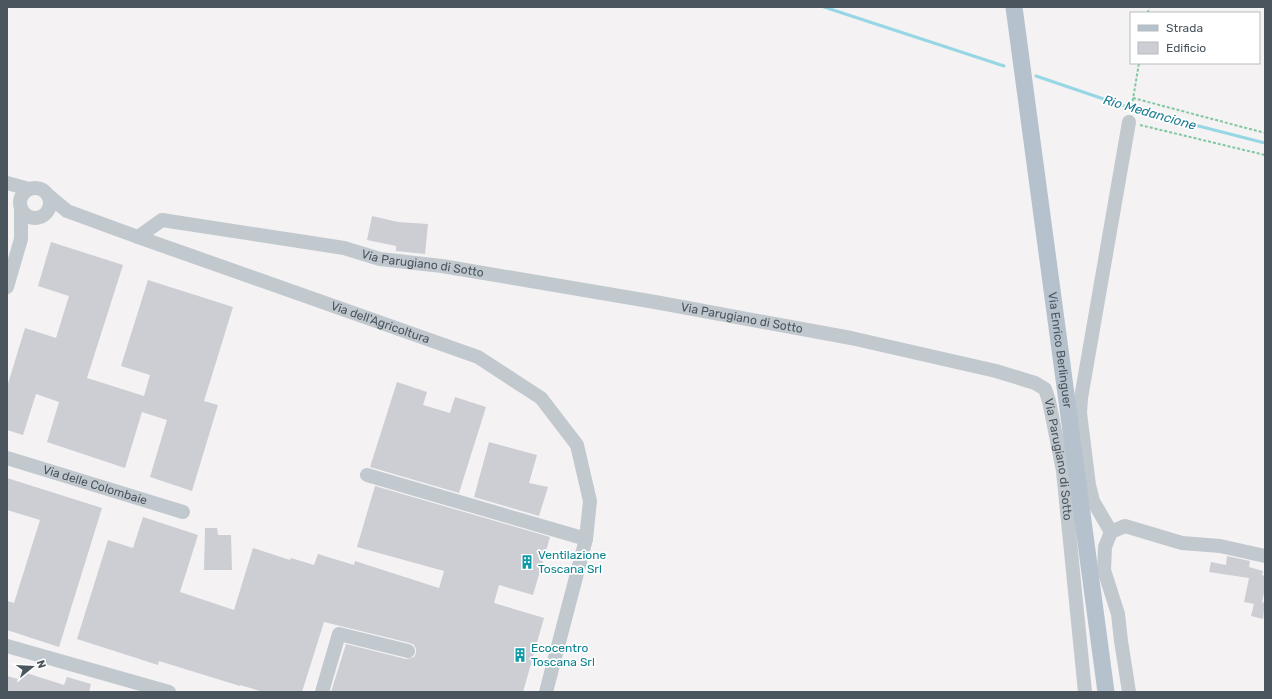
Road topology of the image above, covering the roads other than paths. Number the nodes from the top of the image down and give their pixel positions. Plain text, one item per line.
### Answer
1 (1014, 7) edge
2 (1129, 122) road end
3 (7, 183) edge
4 (29, 189) junction
5 (7, 190) edge
6 (49, 196) junction
7 (21, 205) junction
8 (67, 211) junction
9 (41, 216) junction
10 (138, 237) junction
11 (21, 239) junction
12 (7, 286) edge
13 (7, 458) edge
14 (366, 475) dead end
15 (183, 512) dead end
16 (1111, 532) junction
17 (586, 539) junction
18 (1265, 556) edge
19 (7, 646) edge
20 (408, 651) dead end
21 (169, 692) edge
22 (322, 692) edge
23 (546, 692) edge
24 (1086, 692) edge
25 (1106, 692) edge
26 (1129, 692) edge

1 - 25 main road, Via Enrico Berlinguer
2 - 16 street
3 - 4 street
4 - 6 street
4 - 7 street
5 - 7 street
6 - 8 street
6 - 9 street
7 - 9 street
7 - 11 street
8 - 9 street
8 - 10 street, Via dell'Agricoltura
9 - 11 street
10 - 17 street, Via dell'Agricoltura
10 - 24 street, Via Parugiano di Sotto
11 - 12 street
13 - 15 street, Via delle Colombaie
14 - 17 street
16 - 18 street
16 - 26 street
17 - 23 street, Via dell'Agricoltura
19 - 21 street
20 - 22 street

